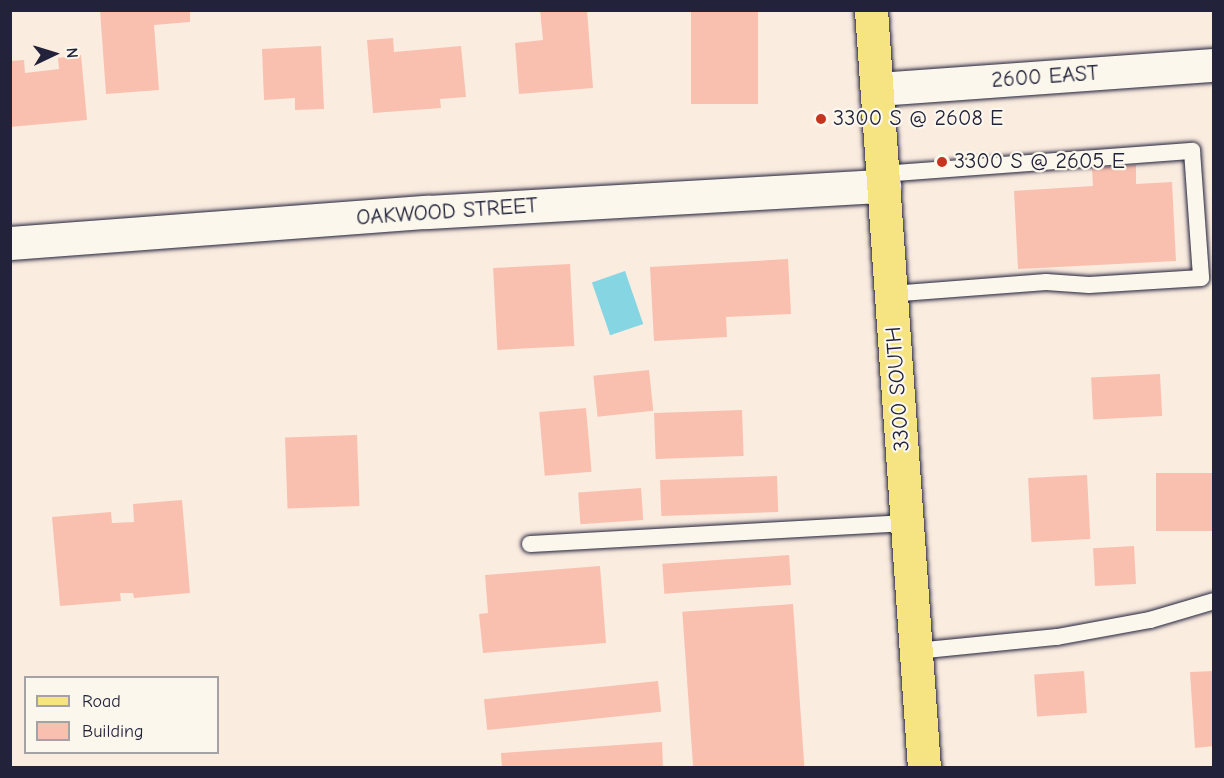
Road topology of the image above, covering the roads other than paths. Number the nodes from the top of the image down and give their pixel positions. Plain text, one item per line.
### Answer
1 (872, 10) edge
2 (1214, 64) edge
3 (877, 89) junction
4 (883, 180) junction
5 (10, 243) edge
6 (891, 294) junction
7 (907, 523) junction
8 (530, 544) dead end
9 (1214, 601) edge
10 (916, 651) junction
11 (924, 768) edge

1 - 3 main road, 3300 SOUTH
2 - 3 street, 2600 EAST
3 - 4 main road, 3300 SOUTH
4 - 5 street, OAKWOOD STREET
4 - 6 main road, 3300 SOUTH
4 - 6 lane
6 - 7 main road, 3300 SOUTH
7 - 8 lane
7 - 10 main road, 3300 SOUTH
9 - 10 lane
10 - 11 main road, 3300 SOUTH

